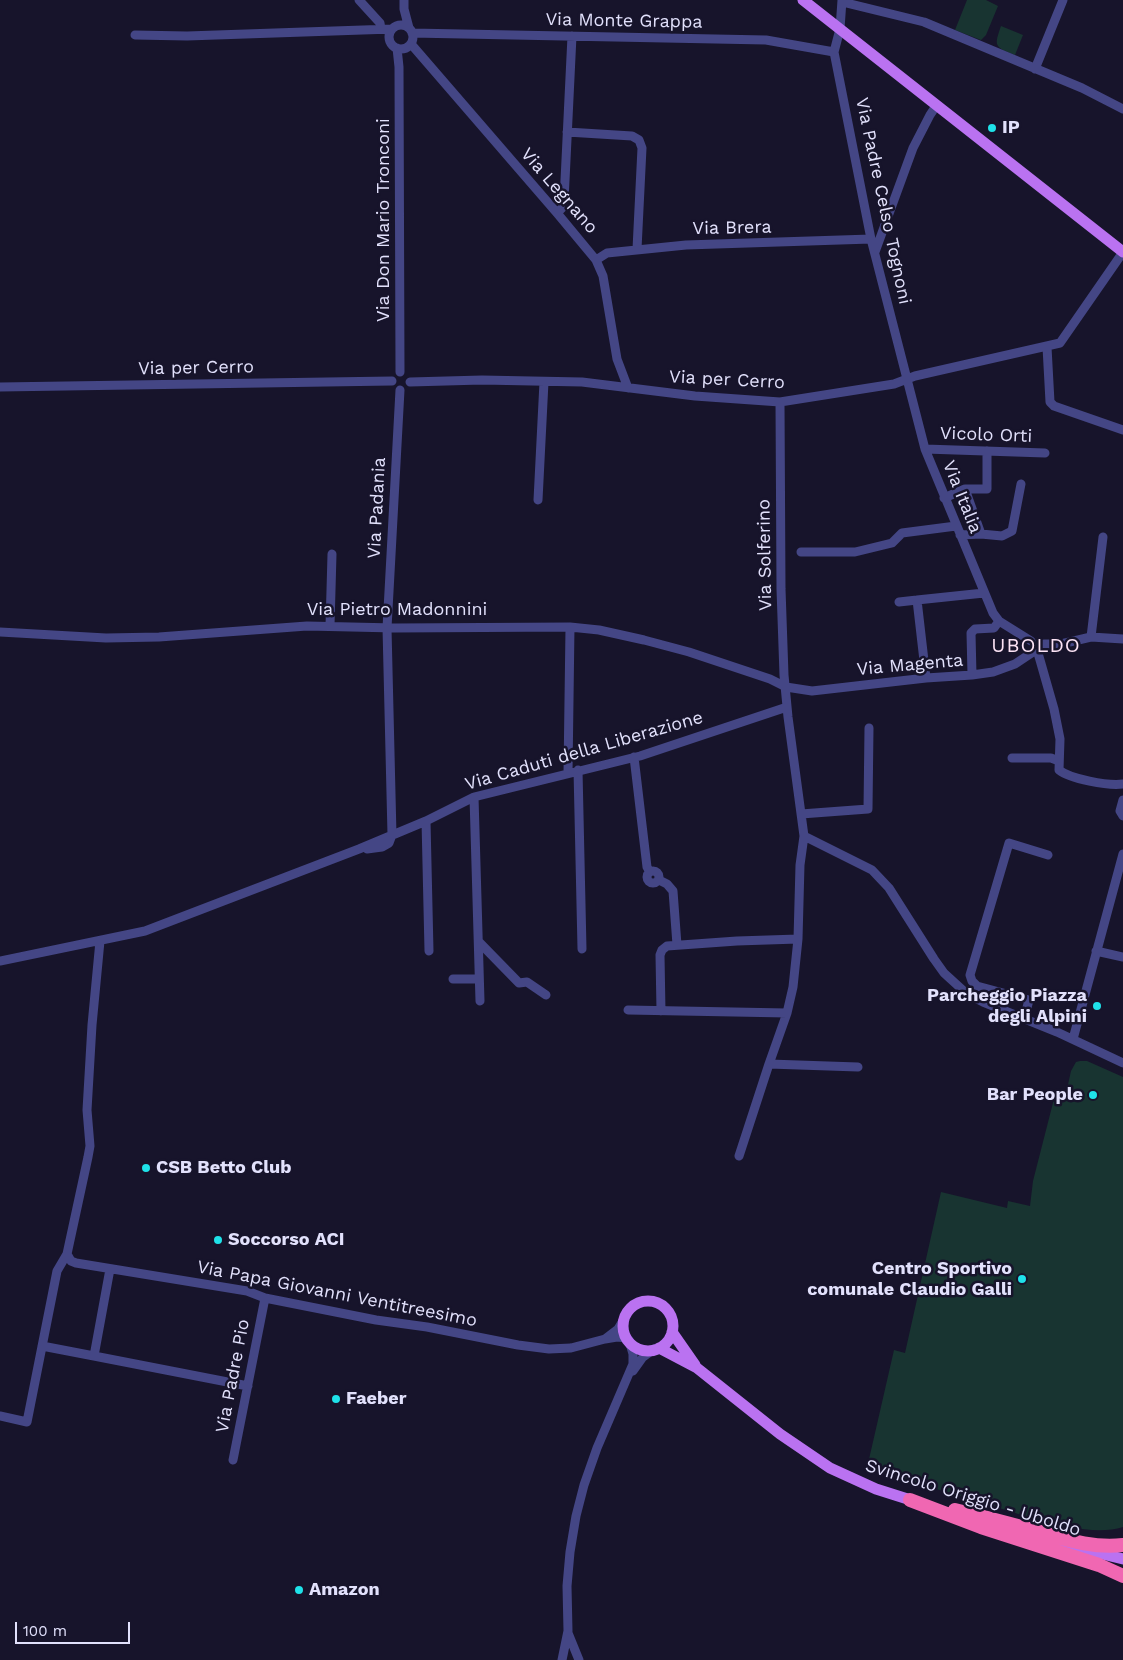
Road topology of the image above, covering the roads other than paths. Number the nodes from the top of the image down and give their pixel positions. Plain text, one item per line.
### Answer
1 (359, 0) edge
2 (804, 0) edge
3 (1063, 0) edge
4 (842, 1) edge
5 (404, 4) edge
6 (395, 27) junction
7 (381, 28) junction
8 (840, 29) junction
9 (411, 30) junction
10 (135, 35) dead end
11 (572, 36) junction
12 (405, 47) junction
13 (834, 52) junction
14 (1035, 69) junction
15 (936, 106) junction
16 (1123, 109) edge
17 (567, 132) junction
18 (558, 213) junction
19 (871, 239) junction
20 (637, 249) junction
21 (875, 252) junction
22 (1123, 252) edge
23 (596, 260) junction
24 (1047, 347) junction
25 (400, 372) junction
26 (907, 380) junction
27 (392, 381) junction
28 (410, 382) junction
29 (544, 382) junction
30 (0, 387) edge
31 (628, 388) junction
32 (400, 390) junction
33 (780, 402) junction
34 (1123, 430) edge
35 (925, 449) junction
36 (987, 451) junction
37 (1045, 453) dead end
38 (1021, 484) dead end
39 (965, 490) junction
40 (944, 498) junction
41 (538, 500) dead end
42 (958, 530) junction
43 (981, 534) junction
44 (1103, 537) dead end
45 (802, 552) dead end
46 (332, 554) dead end
47 (984, 593) junction
48 (917, 600) junction
49 (898, 602) dead end
50 (999, 621) junction
51 (330, 626) junction
52 (570, 627) junction
53 (387, 628) junction
54 (0, 632) edge
55 (1091, 637) junction
56 (1123, 639) edge
57 (1031, 641) junction
58 (1044, 644) junction
59 (1035, 652) junction
60 (972, 675) junction
61 (926, 678) junction
62 (786, 687) junction
63 (787, 707) junction
64 (869, 728) dead end
65 (634, 757) junction
66 (1012, 758) dead end
67 (1059, 761) junction
68 (573, 772) junction
69 (1123, 784) edge
70 (474, 797) junction
71 (1123, 800) edge
72 (801, 814) junction
73 (1123, 816) edge
74 (426, 821) junction
75 (392, 834) junction
76 (804, 836) junction
77 (1123, 854) edge
78 (1048, 855) dead end
79 (798, 939) junction
80 (100, 941) junction
81 (479, 942) junction
82 (677, 945) junction
83 (582, 949) dead end
84 (1096, 950) junction
85 (429, 951) dead end
86 (1123, 957) edge
87 (0, 961) edge
88 (453, 979) dead end
89 (479, 979) junction
90 (546, 995) dead end
91 (480, 1001) dead end
92 (628, 1010) dead end
93 (661, 1011) junction
94 (787, 1013) junction
95 (1024, 1019) junction
96 (1073, 1039) junction
97 (1123, 1063) edge
98 (769, 1064) junction
99 (858, 1067) dead end
100 (739, 1156) dead end
101 (66, 1254) junction
102 (110, 1269) junction
103 (265, 1298) junction
104 (624, 1319) junction
105 (672, 1332) junction
106 (605, 1339) junction
107 (628, 1339) junction
108 (42, 1346) junction
109 (656, 1349) junction
110 (94, 1356) junction
111 (698, 1368) junction
112 (628, 1378) junction
113 (248, 1386) junction
114 (0, 1416) edge
115 (233, 1460) dead end
116 (910, 1500) junction
117 (1123, 1545) edge
118 (1123, 1559) edge
119 (1123, 1576) edge
120 (568, 1632) junction
121 (562, 1660) edge
122 (580, 1660) edge

1 - 7 street
2 - 8 main road
3 - 14 street
4 - 8 street, Via Padre Celso Tognoni
4 - 14 street
5 - 6 street
5 - 9 street
6 - 7 street
6 - 9 street
6 - 12 street
7 - 10 street
8 - 13 street, Via Padre Celso Tognoni
8 - 15 main road
9 - 11 street, Via Monte Grappa
9 - 12 street
11 - 13 street, Via Monte Grappa
11 - 17 street
12 - 18 street, Via Legnano
12 - 25 street, Via Don Mario Tronconi
13 - 19 street, Via Padre Celso Tognoni
14 - 16 street
15 - 21 street
15 - 22 main road
17 - 18 street
17 - 20 street
18 - 23 street, Via Legnano
19 - 20 street, Via Brera
19 - 21 street, Via Padre Celso Tognoni
20 - 23 street, Via Brera
21 - 26 street, Via Padre Celso Tognoni
22 - 24 street
23 - 31 street, Via Legnano
24 - 26 street, Via per Cerro
24 - 34 street
25 - 27 street
25 - 28 street
26 - 33 street, Via per Cerro
26 - 35 street, Via Italia
27 - 30 street, Via per Cerro
27 - 32 street
28 - 29 street, Via per Cerro
28 - 32 street
29 - 31 street, Via per Cerro
29 - 41 street
31 - 33 street, Via per Cerro
32 - 53 street, Via Padania
33 - 62 street, Via Solferino
35 - 36 street, Vicolo Orti
35 - 40 street, Via Italia
36 - 37 street, Vicolo Orti
36 - 39 street
38 - 43 street
39 - 40 street
39 - 43 street
40 - 42 street, Via Italia
42 - 43 street
42 - 45 street
42 - 47 street, Via Italia
44 - 55 street
46 - 51 street
47 - 48 street
47 - 50 street, Via Italia
48 - 49 street
48 - 61 street
50 - 57 street
50 - 60 street
51 - 53 street, Via Pietro Madonnini
51 - 54 street, Via Pietro Madonnini
52 - 53 street, Via Pietro Madonnini
52 - 62 street, Via Pietro Madonnini
52 - 68 street
53 - 75 street, Via Padania
55 - 56 street
55 - 58 street
57 - 58 street
57 - 59 street
58 - 59 street
59 - 60 street, Via Magenta
59 - 67 street
60 - 61 street, Via Magenta
61 - 62 street, Via Magenta
62 - 63 street, Via Solferino
63 - 65 street, Via Caduti della Liberazione
63 - 72 street, Via Solferino
64 - 72 street
65 - 68 street, Via Caduti della Liberazione
65 - 82 street
66 - 67 street
67 - 69 street
68 - 70 street, Via Caduti della Liberazione
68 - 83 street
70 - 74 street, Via Caduti della Liberazione
70 - 81 street
71 - 73 street
72 - 76 street, Via Solferino
74 - 75 street, Via Caduti della Liberazione
74 - 85 street
75 - 80 street, Via Caduti della Liberazione
76 - 79 street, Via Solferino
76 - 95 street
77 - 84 street
78 - 95 street
79 - 82 street
79 - 94 street, Via Solferino
80 - 87 street, Via Caduti della Liberazione
80 - 101 street
81 - 89 street
81 - 90 street
82 - 93 street
84 - 86 street
84 - 96 street
88 - 89 street
89 - 91 street
92 - 93 street
93 - 94 street
94 - 98 street, Via Solferino
95 - 96 street
96 - 97 street
98 - 99 street
98 - 100 street, Via Solferino
101 - 102 street, Via Papa Giovanni Ventitreesimo
101 - 108 street
102 - 103 street, Via Papa Giovanni Ventitreesimo
102 - 110 street
103 - 106 street, Via Papa Giovanni Ventitreesimo
103 - 113 street, Via Padre Pio
104 - 105 main road
104 - 106 street
104 - 107 main road
105 - 109 main road
105 - 111 main road, Svincolo Origgio - Uboldo
106 - 107 street, Via Papa Giovanni Ventitreesimo
107 - 109 main road
107 - 112 street
108 - 110 street
108 - 114 street
109 - 111 main road, Svincolo Origgio - Uboldo
109 - 112 street
110 - 113 street
111 - 116 main road, Svincolo Origgio - Uboldo
112 - 120 street
113 - 115 street, Via Padre Pio
116 - 117 highway
116 - 118 main road, Svincolo Origgio - Uboldo
116 - 119 highway
120 - 121 street
120 - 122 street

